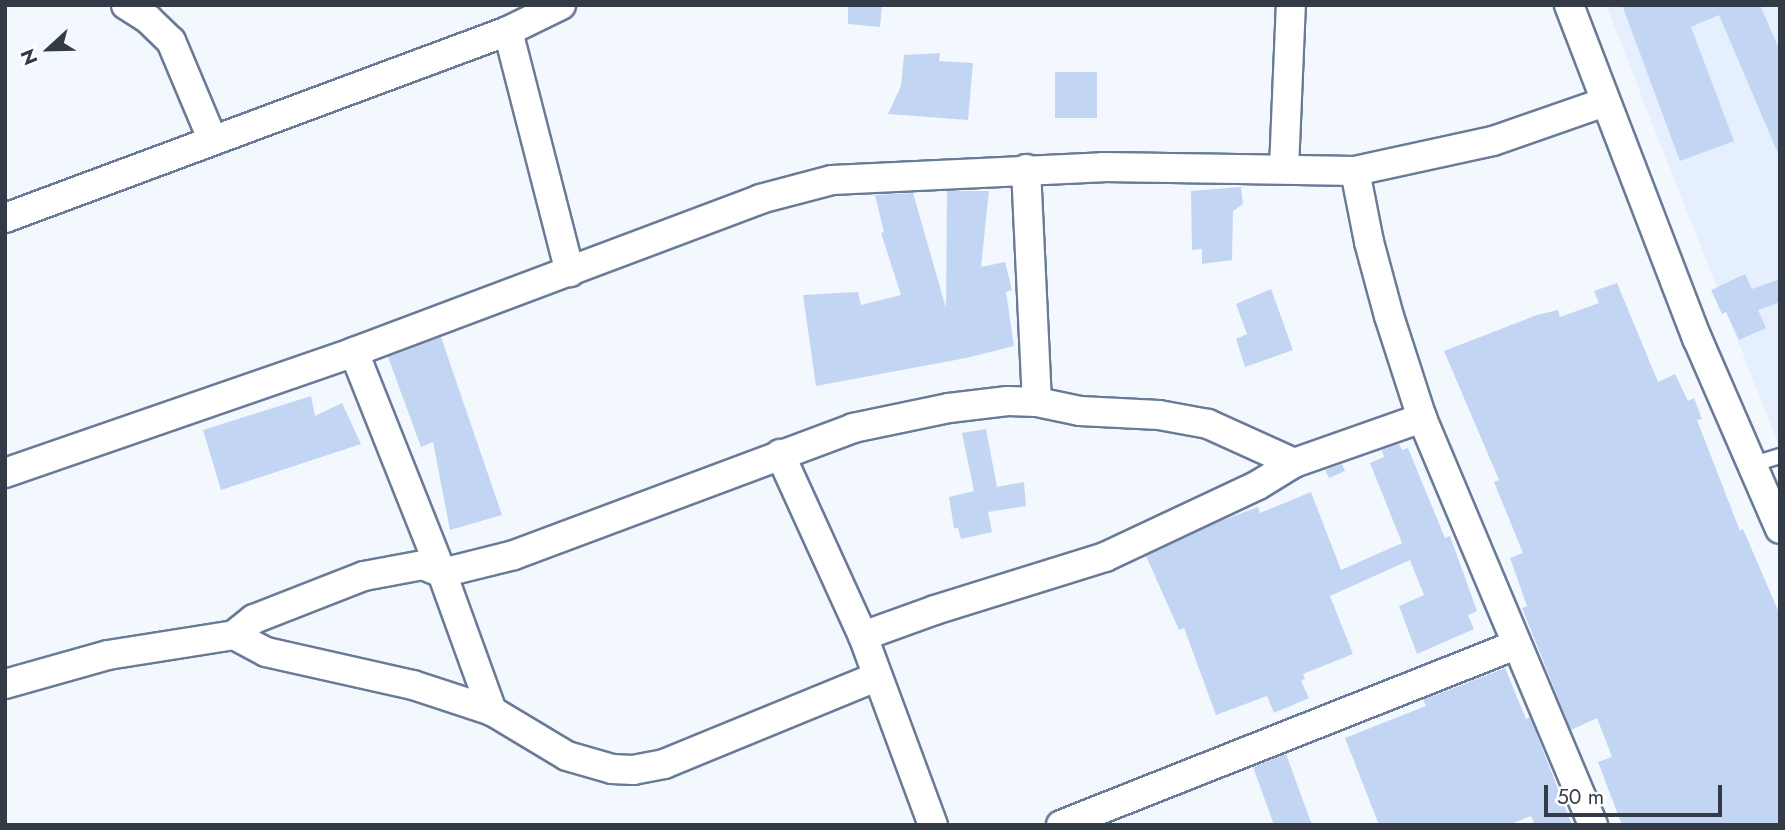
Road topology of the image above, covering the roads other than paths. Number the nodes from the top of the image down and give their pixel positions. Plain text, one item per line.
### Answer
1 (126, 5) edge
2 (561, 5) edge
3 (1291, 5) edge
4 (1569, 5) edge
5 (508, 31) junction
6 (1605, 102) junction
7 (213, 141) junction
8 (1027, 169) junction
9 (1284, 169) junction
10 (1355, 171) junction
11 (5, 218) edge
12 (570, 272) junction
13 (354, 352) junction
14 (1037, 402) junction
15 (1422, 418) junction
16 (780, 454) junction
17 (1767, 460) edge
18 (1294, 463) junction
19 (5, 473) edge
20 (1780, 529) edge
21 (442, 573) junction
22 (234, 635) junction
23 (863, 636) junction
24 (1515, 645) junction
25 (876, 677) junction
26 (5, 684) edge
27 (492, 711) junction
28 (933, 825) edge
29 (1061, 825) edge
30 (1593, 825) edge

1 - 7 street
2 - 5 street
3 - 9 street
4 - 6 street
5 - 7 street
5 - 12 street
6 - 10 street
6 - 17 street
7 - 11 street
8 - 9 street
8 - 12 street
8 - 14 street
9 - 10 street
10 - 15 street
12 - 13 street
13 - 19 street
13 - 21 street
14 - 16 street
14 - 18 street
15 - 18 street
15 - 24 street
16 - 21 street
16 - 23 street
17 - 20 street
18 - 23 street
21 - 22 street
21 - 27 street
22 - 26 street
22 - 27 street
23 - 25 street
24 - 29 street
24 - 30 street
25 - 27 street
25 - 28 street

